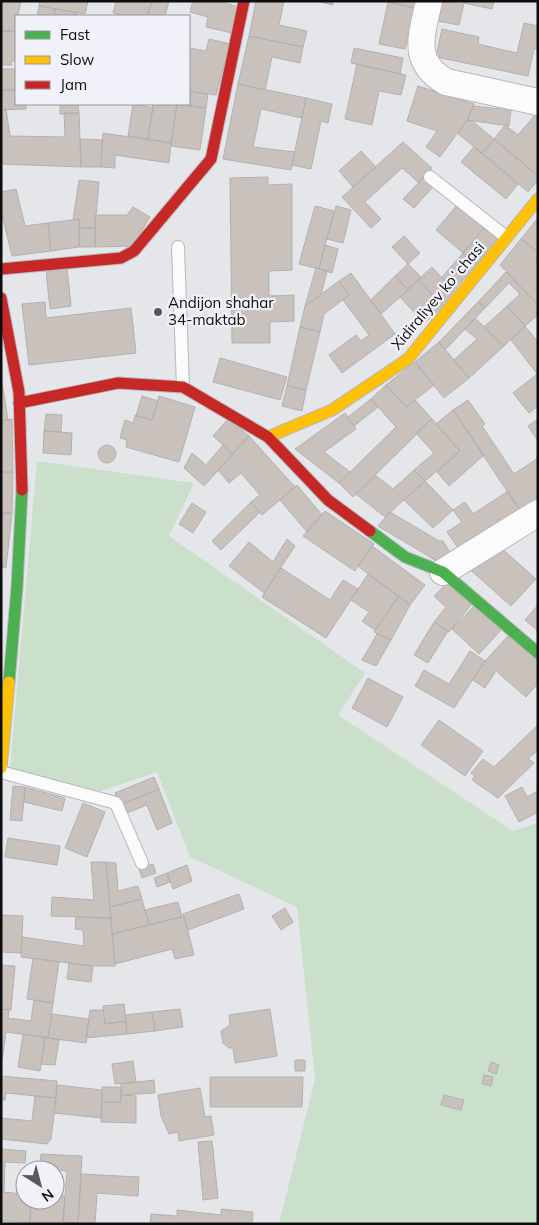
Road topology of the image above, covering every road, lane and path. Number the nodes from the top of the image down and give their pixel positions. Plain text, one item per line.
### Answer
1 (244, 1) edge
2 (429, 1) edge
3 (538, 102) edge
4 (430, 177) dead end
5 (538, 199) edge
6 (506, 237) junction
7 (178, 247) dead end
8 (1, 269) edge
9 (1, 298) edge
10 (183, 388) junction
11 (20, 403) junction
12 (268, 437) junction
13 (538, 513) edge
14 (443, 572) junction
15 (538, 653) edge
16 (1, 768) edge
17 (1, 772) edge
18 (142, 863) dead end

1 - 8 street
2 - 3 street
4 - 6 lane
5 - 6 street, Xidiraliyev koʻchasi
6 - 12 street, Xidiraliyev koʻchasi
7 - 10 lane
9 - 11 street
10 - 11 street
10 - 12 street
11 - 16 street
12 - 14 street
13 - 14 street
14 - 15 street
17 - 18 lane

